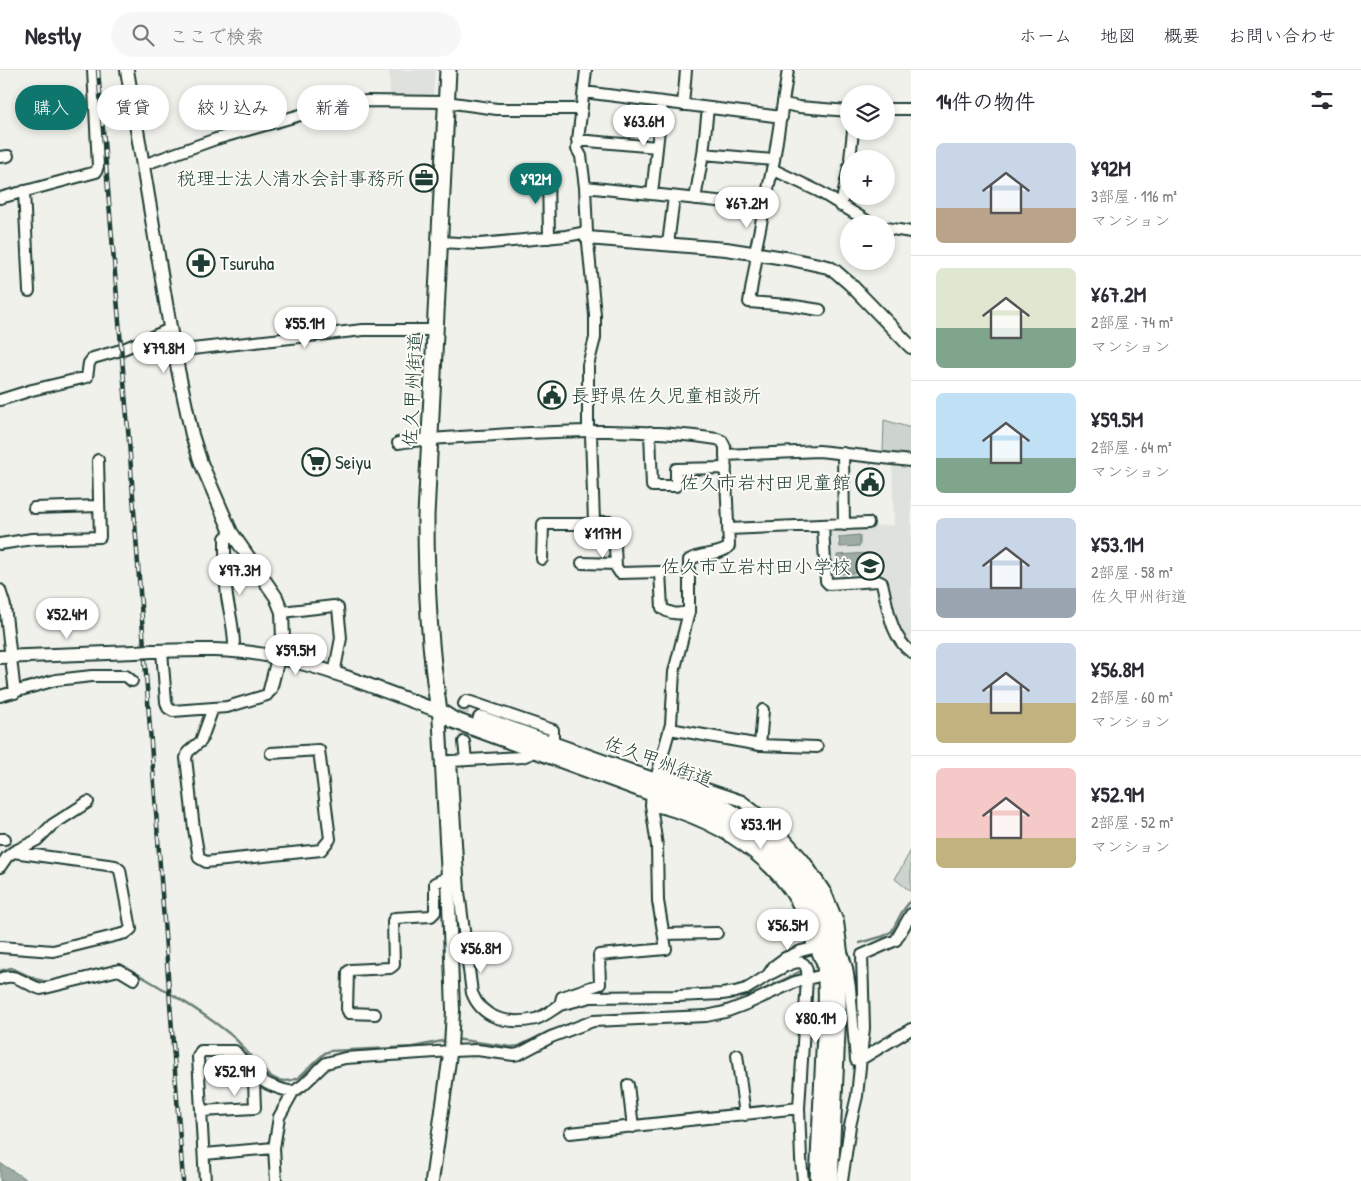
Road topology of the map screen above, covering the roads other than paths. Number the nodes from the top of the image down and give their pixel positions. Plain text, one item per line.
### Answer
1 (92, 70) edge
2 (127, 70) edge
3 (448, 70) edge
4 (586, 70) edge
5 (686, 70) edge
6 (788, 70) edge
7 (584, 92) junction
8 (446, 102) junction
9 (662, 102) junction
10 (683, 104) junction
11 (784, 104) junction
12 (708, 108) junction
13 (582, 109) junction
14 (895, 109) edge
15 (911, 109) edge
16 (840, 111) edge
17 (782, 117) junction
18 (577, 140) junction
19 (657, 147) junction
20 (703, 154) junction
21 (143, 165) junction
22 (773, 165) junction
23 (548, 172) dead end
24 (585, 187) junction
25 (24, 191) junction
26 (652, 194) junction
27 (674, 197) junction
28 (0, 198) edge
29 (695, 199) junction
30 (764, 206) junction
31 (841, 206) joint
32 (856, 215) edge
33 (895, 229) edge
34 (911, 232) edge
35 (587, 235) junction
36 (549, 238) junction
37 (439, 242) junction
38 (668, 244) junction
39 (755, 253) junction
40 (29, 291) dead end
41 (820, 310) dead end
42 (170, 329) junction
43 (435, 330) junction
44 (911, 347) edge
45 (174, 351) junction
46 (0, 400) edge
47 (588, 430) junction
48 (650, 432) junction
49 (429, 438) junction
50 (398, 443) dead end
51 (843, 452) junction
52 (725, 455) junction
53 (98, 460) dead end
54 (911, 461) edge
55 (726, 468) junction
56 (41, 505) dead end
57 (98, 506) junction
58 (594, 522) junction
59 (868, 524) dead end
60 (844, 525) junction
61 (822, 526) junction
62 (728, 529) junction
63 (231, 532) junction
64 (0, 544) edge
65 (542, 559) dead end
66 (582, 563) dead end
67 (616, 564) junction
68 (0, 590) edge
69 (282, 612) junction
70 (689, 612) junction
71 (157, 651) junction
72 (234, 651) junction
73 (911, 652) edge
74 (6, 656) edge
75 (278, 658) junction
76 (334, 674) junction
77 (132, 681) dead end
78 (270, 690) joint
79 (15, 693) junction
80 (0, 696) edge
81 (464, 704) dead end
82 (213, 708) junction
83 (763, 710) dead end
84 (438, 711) junction
85 (670, 729) junction
86 (464, 742) tunnel mouth
87 (553, 744) junction
88 (760, 745) junction
89 (817, 747) dead end
90 (532, 749) junction
91 (271, 753) dead end
92 (466, 760) junction
93 (446, 761) junction
94 (655, 788) junction
95 (88, 802) dead end
96 (13, 852) junction
97 (0, 867) edge
98 (448, 877) junction
99 (911, 914) edge
100 (717, 933) dead end
101 (664, 934) junction
102 (0, 948) edge
103 (813, 948) junction
104 (842, 955) junction
105 (862, 955) junction
106 (822, 971) junction
107 (768, 975) junction
108 (0, 979) edge
109 (134, 979) dead end
110 (807, 979) junction
111 (560, 1006) junction
112 (375, 1014) dead end
113 (911, 1029) edge
114 (451, 1044) junction
115 (737, 1054) dead end
116 (861, 1058) junction
117 (257, 1077) junction
118 (628, 1085) dead end
119 (293, 1092) junction
120 (800, 1108) junction
121 (201, 1111) junction
122 (745, 1115) junction
123 (634, 1127) junction
124 (570, 1133) dead end
125 (274, 1148) junction
126 (204, 1154) junction
127 (205, 1181) edge
128 (276, 1181) edge
129 (432, 1181) edge
130 (803, 1181) edge
131 (818, 1181) edge
132 (830, 1181) edge
133 (842, 1181) edge

1 - 25 street
2 - 21 street
3 - 8 main road, 佐久甲州街道
4 - 7 street
5 - 10 street
6 - 11 street
7 - 9 street
7 - 13 street
8 - 13 street
8 - 21 street
8 - 37 main road, 佐久甲州街道
9 - 10 street
9 - 19 street
10 - 12 street
11 - 16 street
11 - 17 street
12 - 17 street
12 - 20 street
13 - 18 street
14 - 15 street
17 - 22 street
18 - 19 street
18 - 24 street
19 - 26 street
20 - 22 street
20 - 29 street
21 - 42 street
22 - 30 street
22 - 31 street
23 - 36 street
24 - 26 street
24 - 35 street
25 - 28 street
25 - 40 street
26 - 27 street
27 - 29 street
27 - 38 street
29 - 30 street
30 - 39 street
31 - 32 street
33 - 34 street
35 - 36 street
35 - 38 street
35 - 47 street
36 - 37 street
37 - 43 main road, 佐久甲州街道
38 - 39 street
39 - 41 street
39 - 44 street
42 - 45 street
42 - 46 street
43 - 45 street
43 - 49 main road, 佐久甲州街道
45 - 63 street
47 - 48 street
47 - 49 street
47 - 58 street
48 - 52 street
48 - 55 street
49 - 50 street
49 - 84 main road, 佐久甲州街道
51 - 52 street
51 - 54 street
51 - 60 street
52 - 55 street
53 - 57 street
55 - 62 street
56 - 57 street
57 - 64 street
58 - 65 street
58 - 67 street
59 - 60 street
60 - 61 street
61 - 62 street
61 - 73 street
62 - 70 street
63 - 69 street
63 - 72 street
66 - 67 street
67 - 70 street
68 - 74 street
69 - 75 street
69 - 76 street
70 - 85 street
71 - 72 street
71 - 74 street, bridge
71 - 82 street
72 - 75 street
74 - 79 street
75 - 76 street
75 - 78 street
76 - 84 street
77 - 79 street
78 - 82 street
79 - 80 street
81 - 87 street
82 - 91 street
83 - 88 street
84 - 87 main road, 佐久甲州街道
84 - 90 main road, 佐久甲州街道
84 - 93 street
85 - 88 street
85 - 94 street
86 - 92 street
87 - 94 main road, 佐久甲州街道
88 - 89 street
90 - 92 street
90 - 94 main road, 佐久甲州街道
92 - 93 street
93 - 98 street
93 - 111 street
94 - 101 street
94 - 103 street
94 - 104 main road, 佐久甲州街道
94 - 106 main road, 佐久甲州街道
95 - 96 street
96 - 97 street
96 - 102 street
98 - 112 street
98 - 114 street
99 - 105 street
100 - 101 street
101 - 111 street
103 - 106 street
103 - 107 street
104 - 105 street
104 - 116 street
104 - 132 main road, 佐久甲州街道
105 - 116 street
106 - 110 street
106 - 131 main road, 佐久甲州街道
107 - 110 street
107 - 111 street
108 - 109 street
110 - 114 street
110 - 120 street
113 - 116 street
114 - 119 street
114 - 129 street
115 - 122 street
116 - 133 street
117 - 119 street
117 - 121 street
117 - 121 street
118 - 123 street
119 - 125 street
120 - 122 street
120 - 130 street
121 - 126 street
122 - 123 street
123 - 124 street
125 - 126 street
125 - 128 street
126 - 127 street

